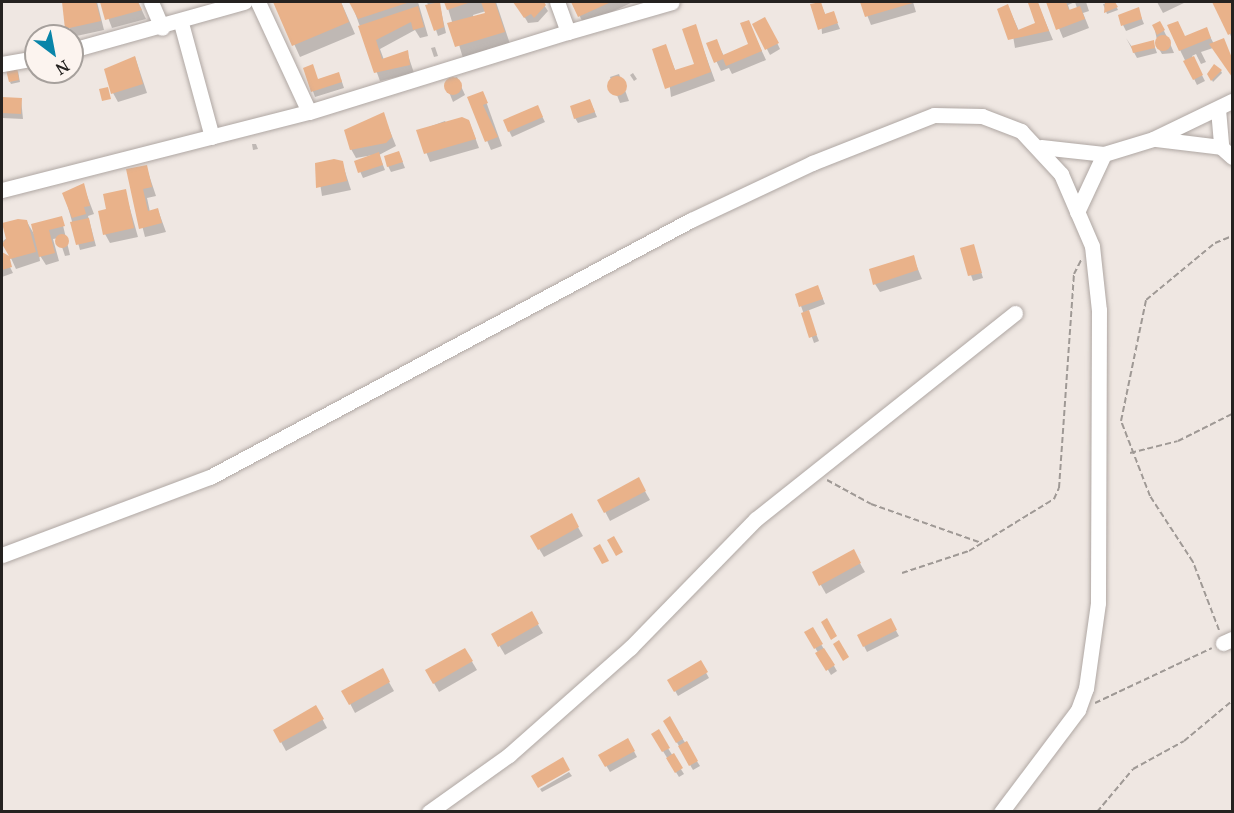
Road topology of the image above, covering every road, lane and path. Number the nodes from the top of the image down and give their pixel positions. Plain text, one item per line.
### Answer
1 (151, 2) edge
2 (244, 2) edge
3 (258, 2) edge
4 (557, 2) edge
5 (672, 2) edge
6 (181, 23) junction
7 (162, 28) junction
8 (568, 32) junction
9 (84, 47) edge
10 (24, 60) edge
11 (2, 64) edge
12 (1233, 102) edge
13 (1218, 109) junction
14 (309, 112) junction
15 (212, 137) junction
16 (1153, 139) junction
17 (1041, 147) junction
18 (1227, 152) edge
19 (1104, 154) junction
20 (2, 190) edge
21 (1077, 212) junction
22 (1233, 236) edge
23 (1078, 263) dead end
24 (1016, 313) dead end
25 (1233, 414) edge
26 (1130, 453) junction
27 (811, 472) junction
28 (982, 543) junction
29 (2, 555) edge
30 (902, 573) dead end
31 (1228, 641) edge
32 (1233, 701) edge
33 (1078, 711) junction
34 (429, 812) edge
35 (1001, 812) edge
36 (1097, 812) edge

1 - 7 street
2 - 6 street
3 - 14 street
4 - 8 street
5 - 8 street
6 - 7 street
6 - 15 street
7 - 9 street
8 - 14 street
10 - 11 street
12 - 13 street
13 - 16 street
13 - 18 street
14 - 15 street
15 - 20 street
16 - 18 street
16 - 19 street
17 - 19 street
17 - 21 street
17 - 29 street
19 - 21 street
21 - 33 street
22 - 26 path
23 - 28 path
24 - 27 street
25 - 26 path
26 - 31 path
27 - 28 path
27 - 34 street
28 - 30 path
31 - 33 path
32 - 36 path
33 - 35 street

